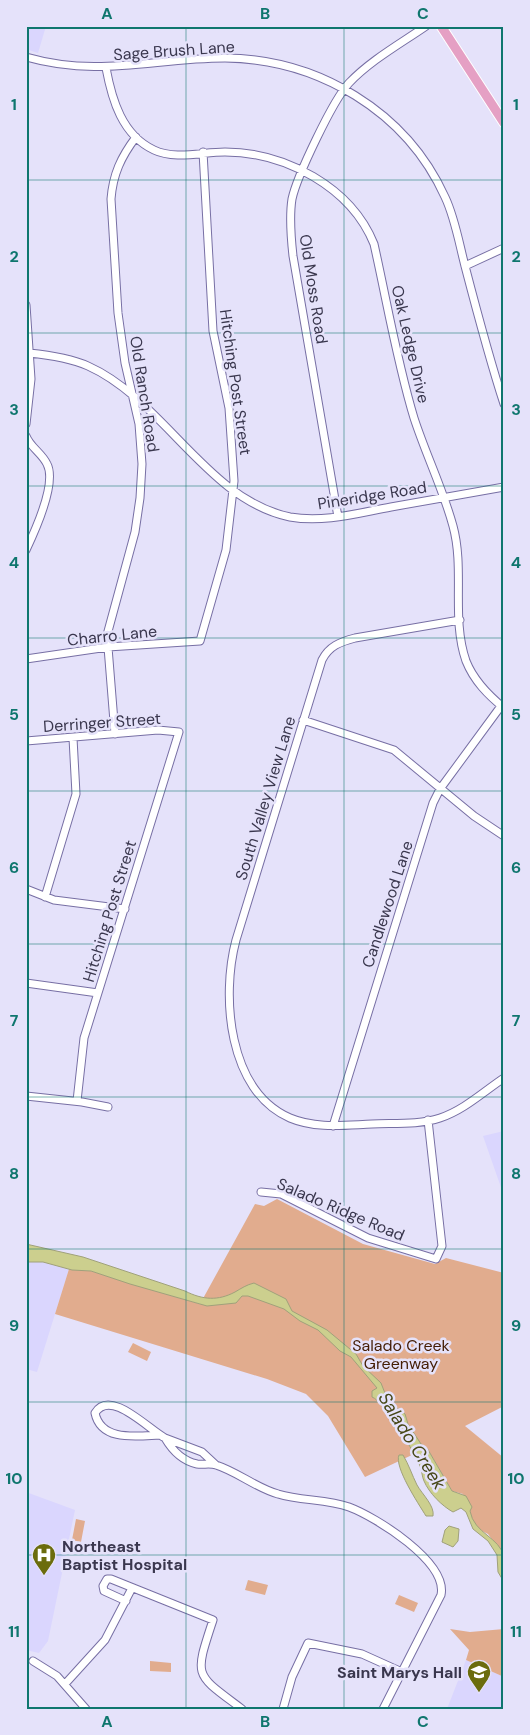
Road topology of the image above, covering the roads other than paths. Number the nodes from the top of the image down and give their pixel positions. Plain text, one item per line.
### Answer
1 (426, 26) edge
2 (444, 27) edge
3 (26, 57) edge
4 (106, 68) junction
5 (345, 88) junction
6 (504, 123) edge
7 (136, 137) junction
8 (203, 152) junction
9 (303, 172) junction
10 (504, 248) edge
11 (465, 266) junction
12 (26, 305) edge
13 (29, 353) junction
14 (134, 397) junction
15 (504, 404) edge
16 (26, 424) edge
17 (26, 436) edge
18 (504, 487) edge
19 (233, 491) junction
20 (443, 498) junction
21 (338, 517) junction
22 (26, 550) edge
23 (460, 620) junction
24 (200, 641) joint
25 (108, 648) junction
26 (26, 659) edge
27 (503, 707) edge
28 (303, 720) junction
29 (179, 732) joint
30 (115, 734) junction
31 (73, 738) junction
32 (26, 741) edge
33 (440, 789) junction
34 (504, 836) edge
35 (26, 888) edge
36 (45, 897) junction
37 (125, 909) junction
38 (26, 983) edge
39 (98, 993) junction
40 (504, 1078) edge
41 (26, 1096) edge
42 (77, 1101) junction
43 (108, 1107) dead end
44 (428, 1120) junction
45 (333, 1126) junction
46 (261, 1192) dead end
47 (162, 1436) junction
48 (216, 1465) junction
49 (132, 1588) junction
50 (126, 1602) junction
51 (33, 1661) dead end
52 (402, 1672) junction
53 (64, 1684) junction
54 (86, 1709) edge
55 (242, 1709) edge
56 (283, 1709) edge
57 (382, 1709) edge

1 - 5 street, Old Moss Road
2 - 6 main road
3 - 4 street, Sage Brush Lane
4 - 5 street, Sage Brush Lane
4 - 7 street
5 - 9 street, Old Moss Road
5 - 11 street, Sage Brush Lane
7 - 8 street, Oak Ledge Drive
7 - 14 street, Old Ranch Road
8 - 9 street, Oak Ledge Drive
8 - 19 street, Hitching Post Street
9 - 20 street, Oak Ledge Drive
9 - 21 street, Old Moss Road
10 - 11 street
11 - 15 street, Sage Brush Lane
12 - 13 street
13 - 14 street, Pineridge Road
13 - 16 street
14 - 19 street, Pineridge Road
14 - 25 street, Old Ranch Road
17 - 22 street
18 - 20 street, Pineridge Road
19 - 21 street, Pineridge Road
19 - 24 street, Hitching Post Street
20 - 21 street, Pineridge Road
20 - 23 street, Oak Ledge Drive
23 - 27 street, Oak Ledge Drive
23 - 28 street, South Valley View Lane
24 - 25 street, Charro Lane
25 - 26 street, Charro Lane
25 - 30 street, Old Ranch Road
27 - 33 street, Candlewood Lane
28 - 33 street
28 - 45 street, South Valley View Lane
29 - 30 street, Derringer Street
29 - 37 street, Hitching Post Street
30 - 31 street, Derringer Street
31 - 32 street, Derringer Street
31 - 36 street
33 - 34 street
33 - 45 street, Candlewood Lane
35 - 36 street
36 - 37 street
37 - 39 street, Hitching Post Street
38 - 39 street
39 - 42 street, Hitching Post Street
40 - 44 street, South Valley View Lane
41 - 42 street
42 - 43 street
44 - 45 street, South Valley View Lane
44 - 46 street, Salado Ridge Road
47 - 47 street
47 - 48 street
47 - 48 street
48 - 52 street
49 - 50 street
49 - 50 street
49 - 55 street
50 - 53 street
51 - 53 street
52 - 56 street
52 - 57 street
53 - 54 street

